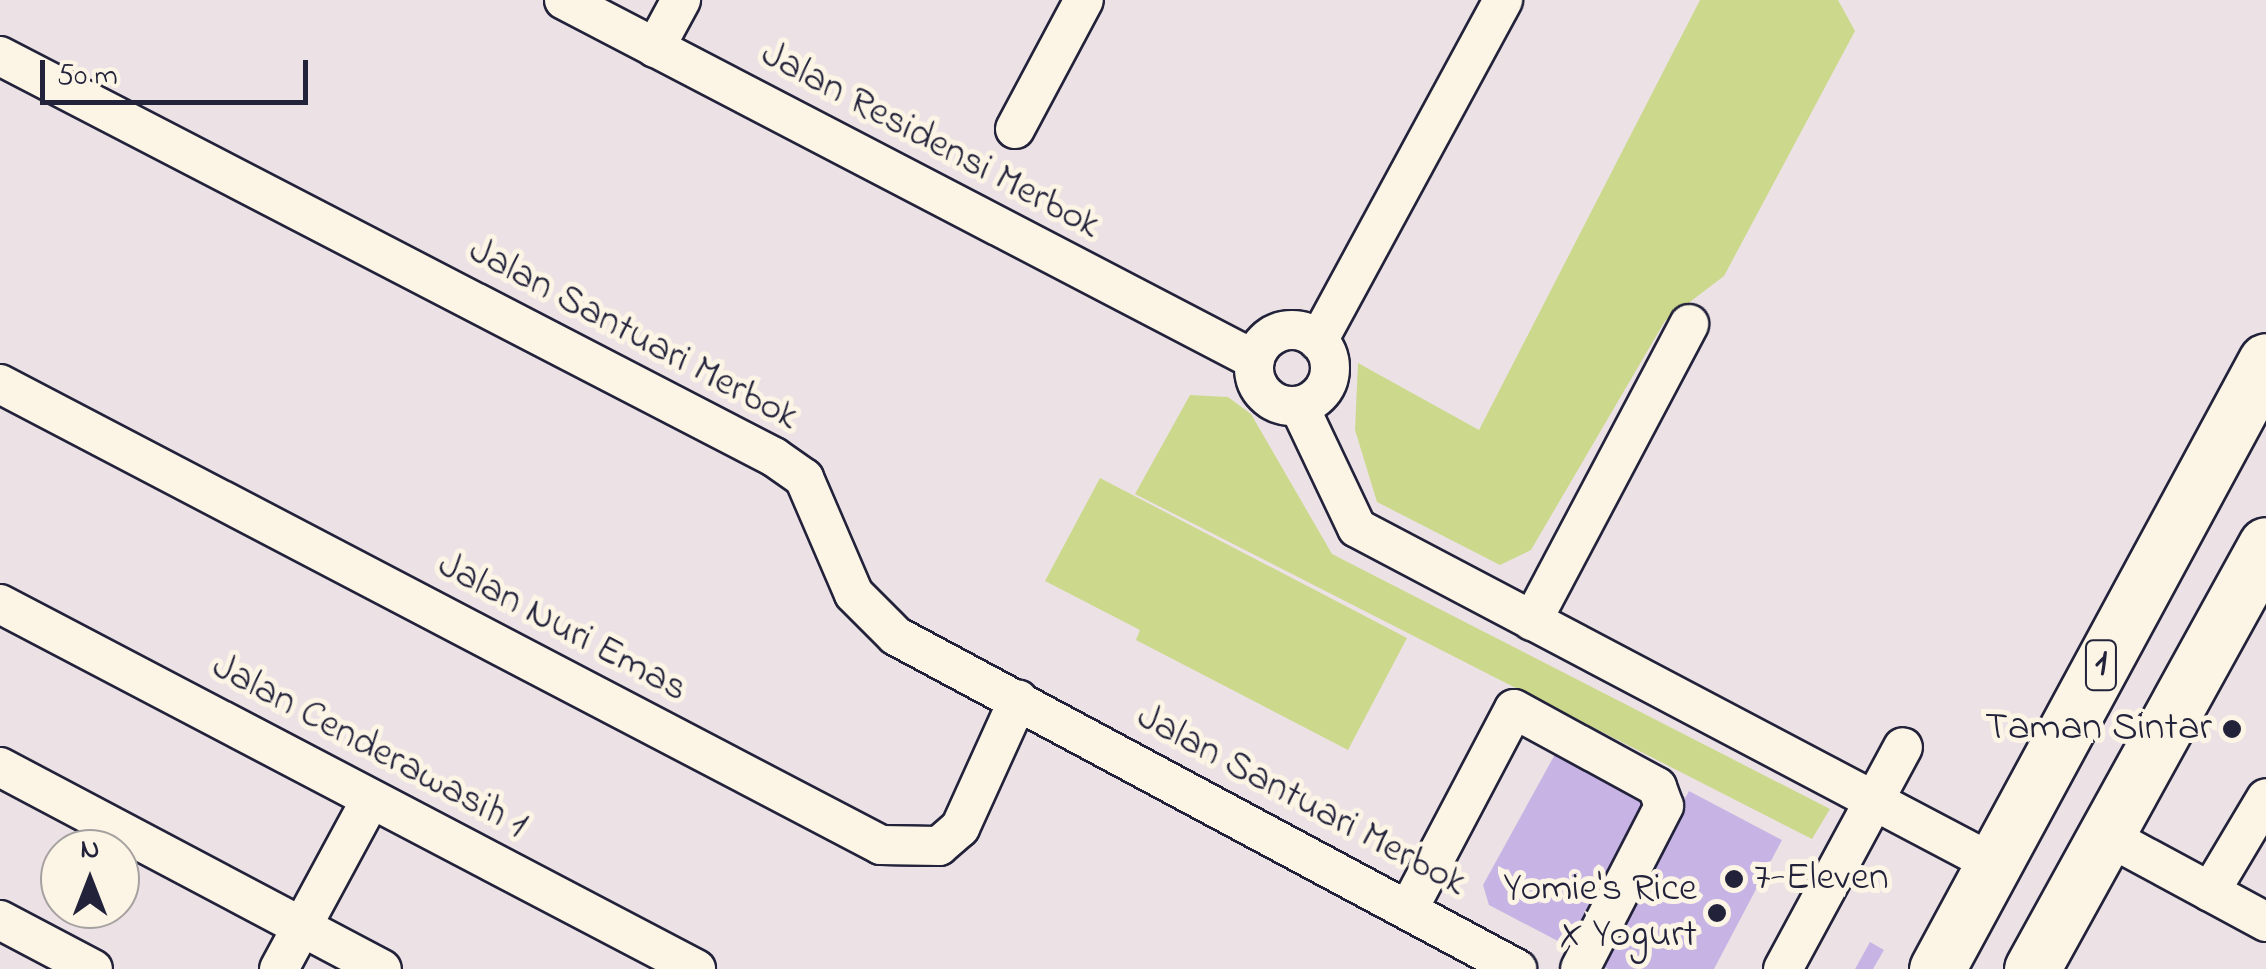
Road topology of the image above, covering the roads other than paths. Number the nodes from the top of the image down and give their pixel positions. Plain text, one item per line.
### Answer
1 (564, 0) edge
2 (681, 0) edge
3 (1084, 0) edge
4 (1502, 0) edge
5 (655, 48) junction
6 (0, 56) edge
7 (1016, 129) dead end
8 (1689, 324) dead end
9 (1318, 341) junction
10 (1255, 360) junction
11 (2266, 361) edge
12 (0, 384) edge
13 (1299, 406) junction
14 (2266, 545) edge
15 (0, 604) edge
16 (1532, 621) junction
17 (1018, 700) junction
18 (1903, 746) dead end
19 (0, 767) edge
20 (370, 798) junction
21 (2266, 798) edge
22 (1874, 800) junction
23 (2107, 836) junction
24 (1994, 864) junction
25 (2210, 892) junction
26 (1408, 910) junction
27 (0, 920) edge
28 (2266, 922) edge
29 (302, 927) junction
30 (93, 969) edge
31 (279, 969) edge
32 (382, 969) edge
33 (696, 969) edge
34 (1518, 969) edge
35 (1580, 969) edge
36 (1783, 969) edge
37 (1938, 969) edge
38 (2032, 969) edge

1 - 5 street, Jalan Residensi Merbok
2 - 5 street
3 - 7 street
4 - 9 street
5 - 10 street, Jalan Residensi Merbok
6 - 17 street, Jalan Santuari Merbok
8 - 16 street
9 - 10 street
9 - 13 street
10 - 13 street
11 - 24 highway, 1
12 - 17 street, Jalan Nuri Emas
13 - 16 street
14 - 23 highway, 1
15 - 20 street, Jalan Cenderawasih 1
16 - 22 street
17 - 26 street, Jalan Santuari Merbok
18 - 22 street
19 - 29 street
20 - 29 street
20 - 33 street, Jalan Cenderawasih 1
21 - 25 street
22 - 24 street
22 - 36 street
23 - 25 street
23 - 38 highway, 1
24 - 37 highway, 1
25 - 28 street
26 - 34 street, Jalan Santuari Merbok
26 - 35 street
27 - 30 street
29 - 31 street
29 - 32 street

